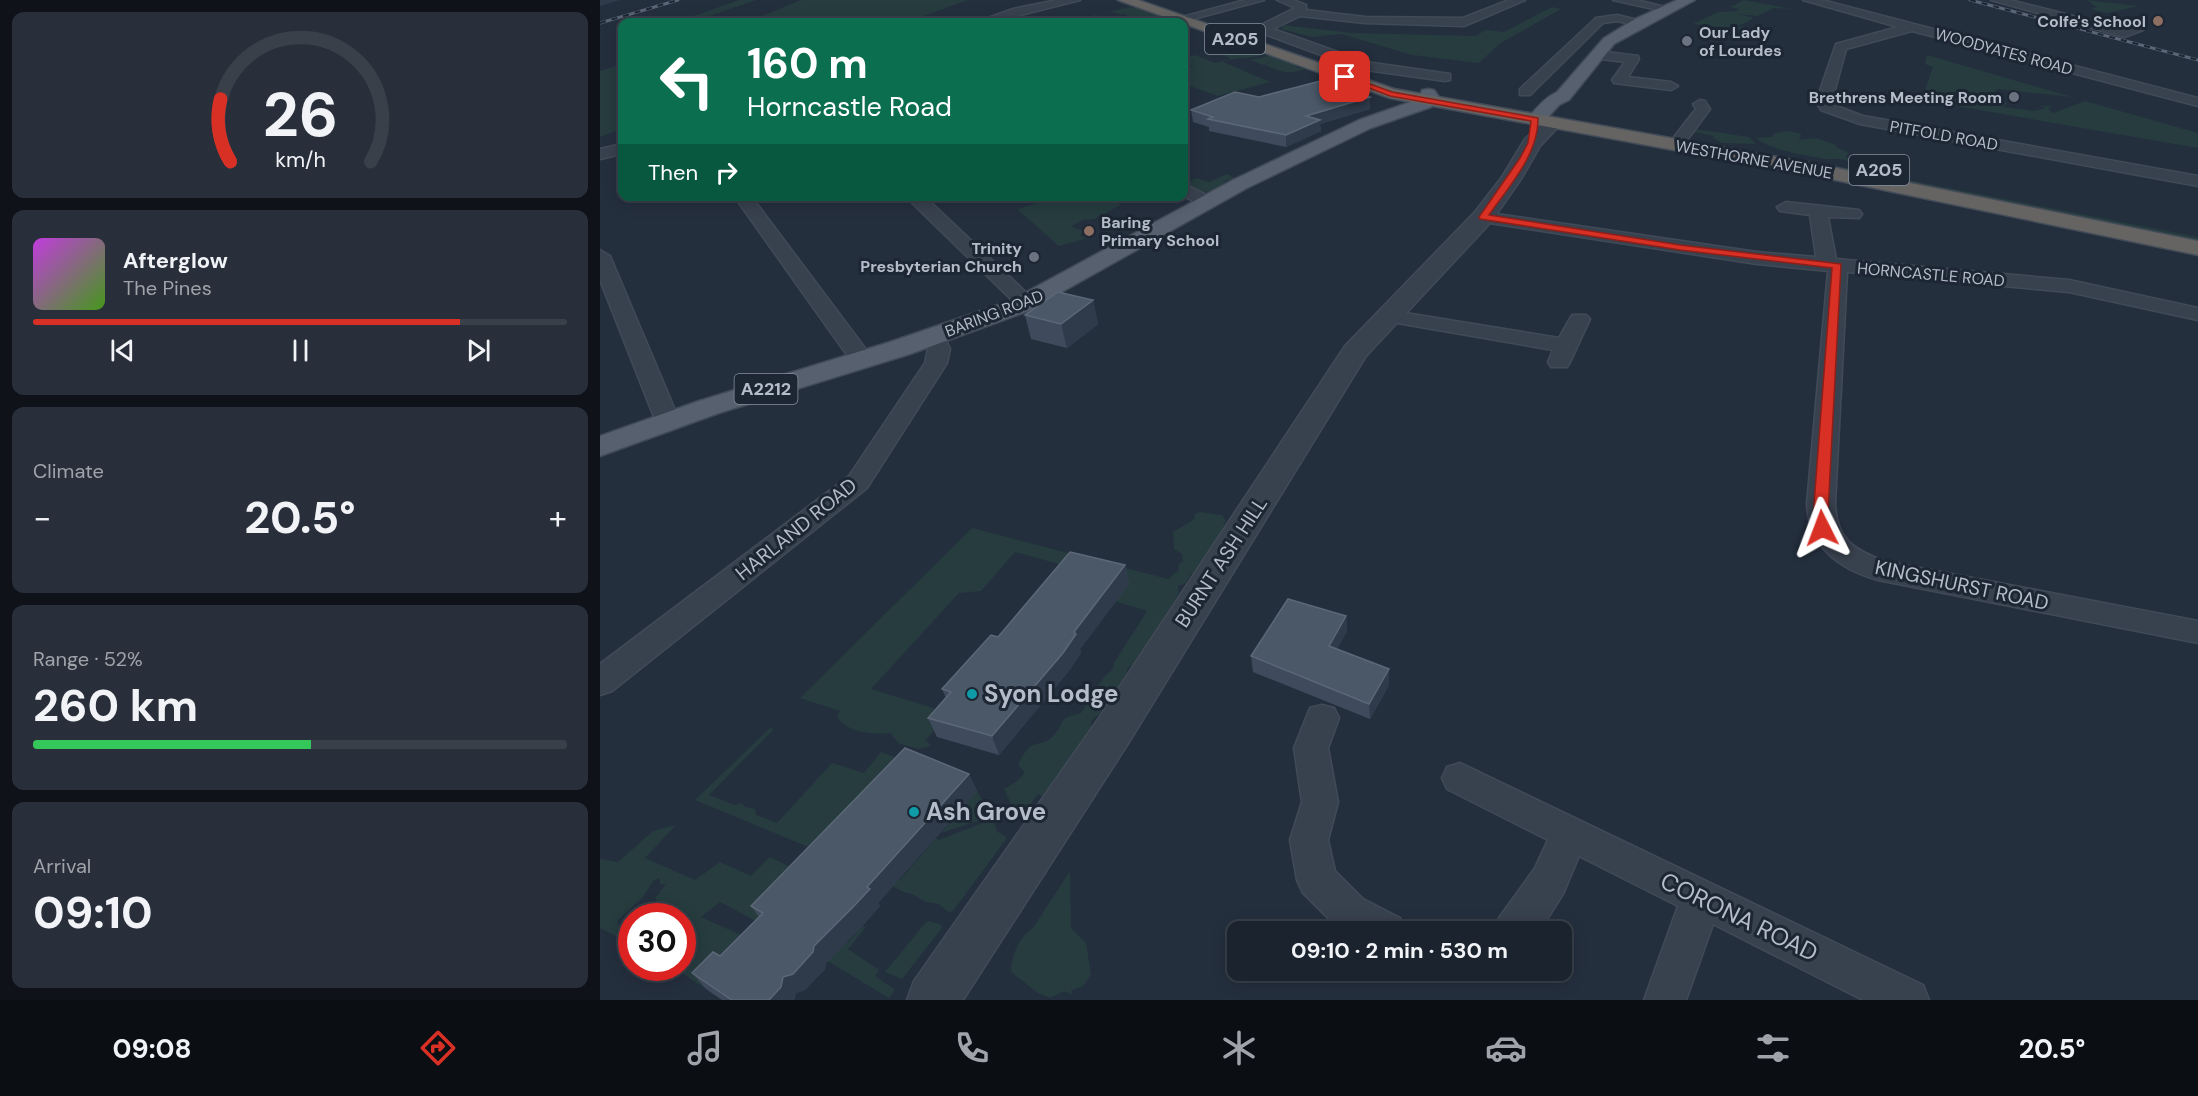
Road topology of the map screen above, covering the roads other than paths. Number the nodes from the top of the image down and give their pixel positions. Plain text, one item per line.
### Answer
1 (1074, 0) edge
2 (1125, 0) edge
3 (1258, 0) edge
4 (1283, 0) edge
5 (1519, 0) edge
6 (1619, 0) edge
7 (1688, 0) edge
8 (1809, 0) edge
9 (1997, 0) edge
10 (1865, 2) dead end
11 (1839, 8) junction
12 (1667, 9) junction
13 (1298, 12) junction
14 (995, 18) edge
15 (1167, 18) edge
16 (1186, 18) edge
17 (1640, 22) junction
18 (1188, 26) edge
19 (1911, 27) junction
20 (2137, 30) dead end
21 (1598, 55) junction
22 (1445, 76) dead end
23 (1345, 77) junction
24 (1671, 86) dead end
25 (1525, 92) dead end
26 (1425, 97) junction
27 (1390, 102) junction
28 (2198, 102) edge
29 (1700, 104) dead end
30 (1550, 113) junction
31 (1368, 122) junction
32 (1682, 137) junction
33 (618, 150) edge
34 (600, 154) edge
35 (2198, 181) edge
36 (1188, 191) edge
37 (746, 201) edge
38 (918, 201) edge
39 (1207, 202) junction
40 (1786, 207) dead end
41 (1818, 211) junction
42 (1853, 214) dead end
43 (1484, 217) junction
44 (2198, 233) edge
45 (2198, 248) edge
46 (600, 256) edge
47 (1832, 266) junction
48 (1026, 303) junction
49 (2198, 314) edge
50 (1387, 316) junction
51 (1579, 319) dead end
52 (934, 336) junction
53 (862, 360) junction
54 (668, 422) junction
55 (600, 447) edge
56 (2198, 632) edge
57 (600, 682) edge
58 (1322, 718) dead end
59 (1460, 778) dead end
60 (1570, 834) junction
61 (1701, 899) junction
62 (1366, 921) edge
63 (1523, 921) edge
64 (933, 1000) edge
65 (1665, 1000) edge
66 (1908, 1000) edge

1 - 14 street
2 - 15 highway, A205
3 - 16 street
4 - 13 street
5 - 13 street
6 - 12 street
7 - 12 main road
8 - 11 street, WOODYATES ROAD
9 - 20 street
10 - 11 street
11 - 19 street, WOODYATES ROAD
12 - 17 main road
13 - 22 street
17 - 21 main road
17 - 25 street
18 - 23 highway, A205
19 - 28 street, WOODYATES ROAD
19 - 35 street, PITFOLD ROAD
21 - 24 street
21 - 30 main road
23 - 26 highway, A205
23 - 27 highway, A205
26 - 27 main road, BARING ROAD / A2212
26 - 30 highway, WESTHORNE AVENUE / A205
26 - 31 main road, BARING ROAD / A2212
27 - 31 main road, BARING ROAD / A2212
29 - 32 street
30 - 32 highway, WESTHORNE AVENUE / A205
30 - 43 street, BURNT ASH HILL
30 - 45 highway, WESTHORNE AVENUE / A205
31 - 39 main road, BARING ROAD / A2212
32 - 44 highway, WESTHORNE AVENUE / A205
33 - 34 street
36 - 39 street
37 - 53 street
38 - 48 street
39 - 48 main road, BARING ROAD / A2212
40 - 41 street
41 - 42 street
41 - 47 street, KINGSHURST ROAD
43 - 47 street, HORNCASTLE ROAD
43 - 50 street, BURNT ASH HILL
46 - 54 street
47 - 49 street, HORNCASTLE ROAD
47 - 56 street, KINGSHURST ROAD
48 - 52 main road, BARING ROAD / A2212
50 - 51 street
50 - 64 street, BURNT ASH HILL
52 - 53 main road, BARING ROAD / A2212
52 - 57 street, HARLAND ROAD
53 - 54 main road, BARING ROAD / A2212
54 - 55 main road, BARING ROAD / A2212
58 - 62 street
59 - 60 street, CORONA ROAD
60 - 61 street, CORONA ROAD
60 - 63 street
61 - 65 street
61 - 66 street, CORONA ROAD

